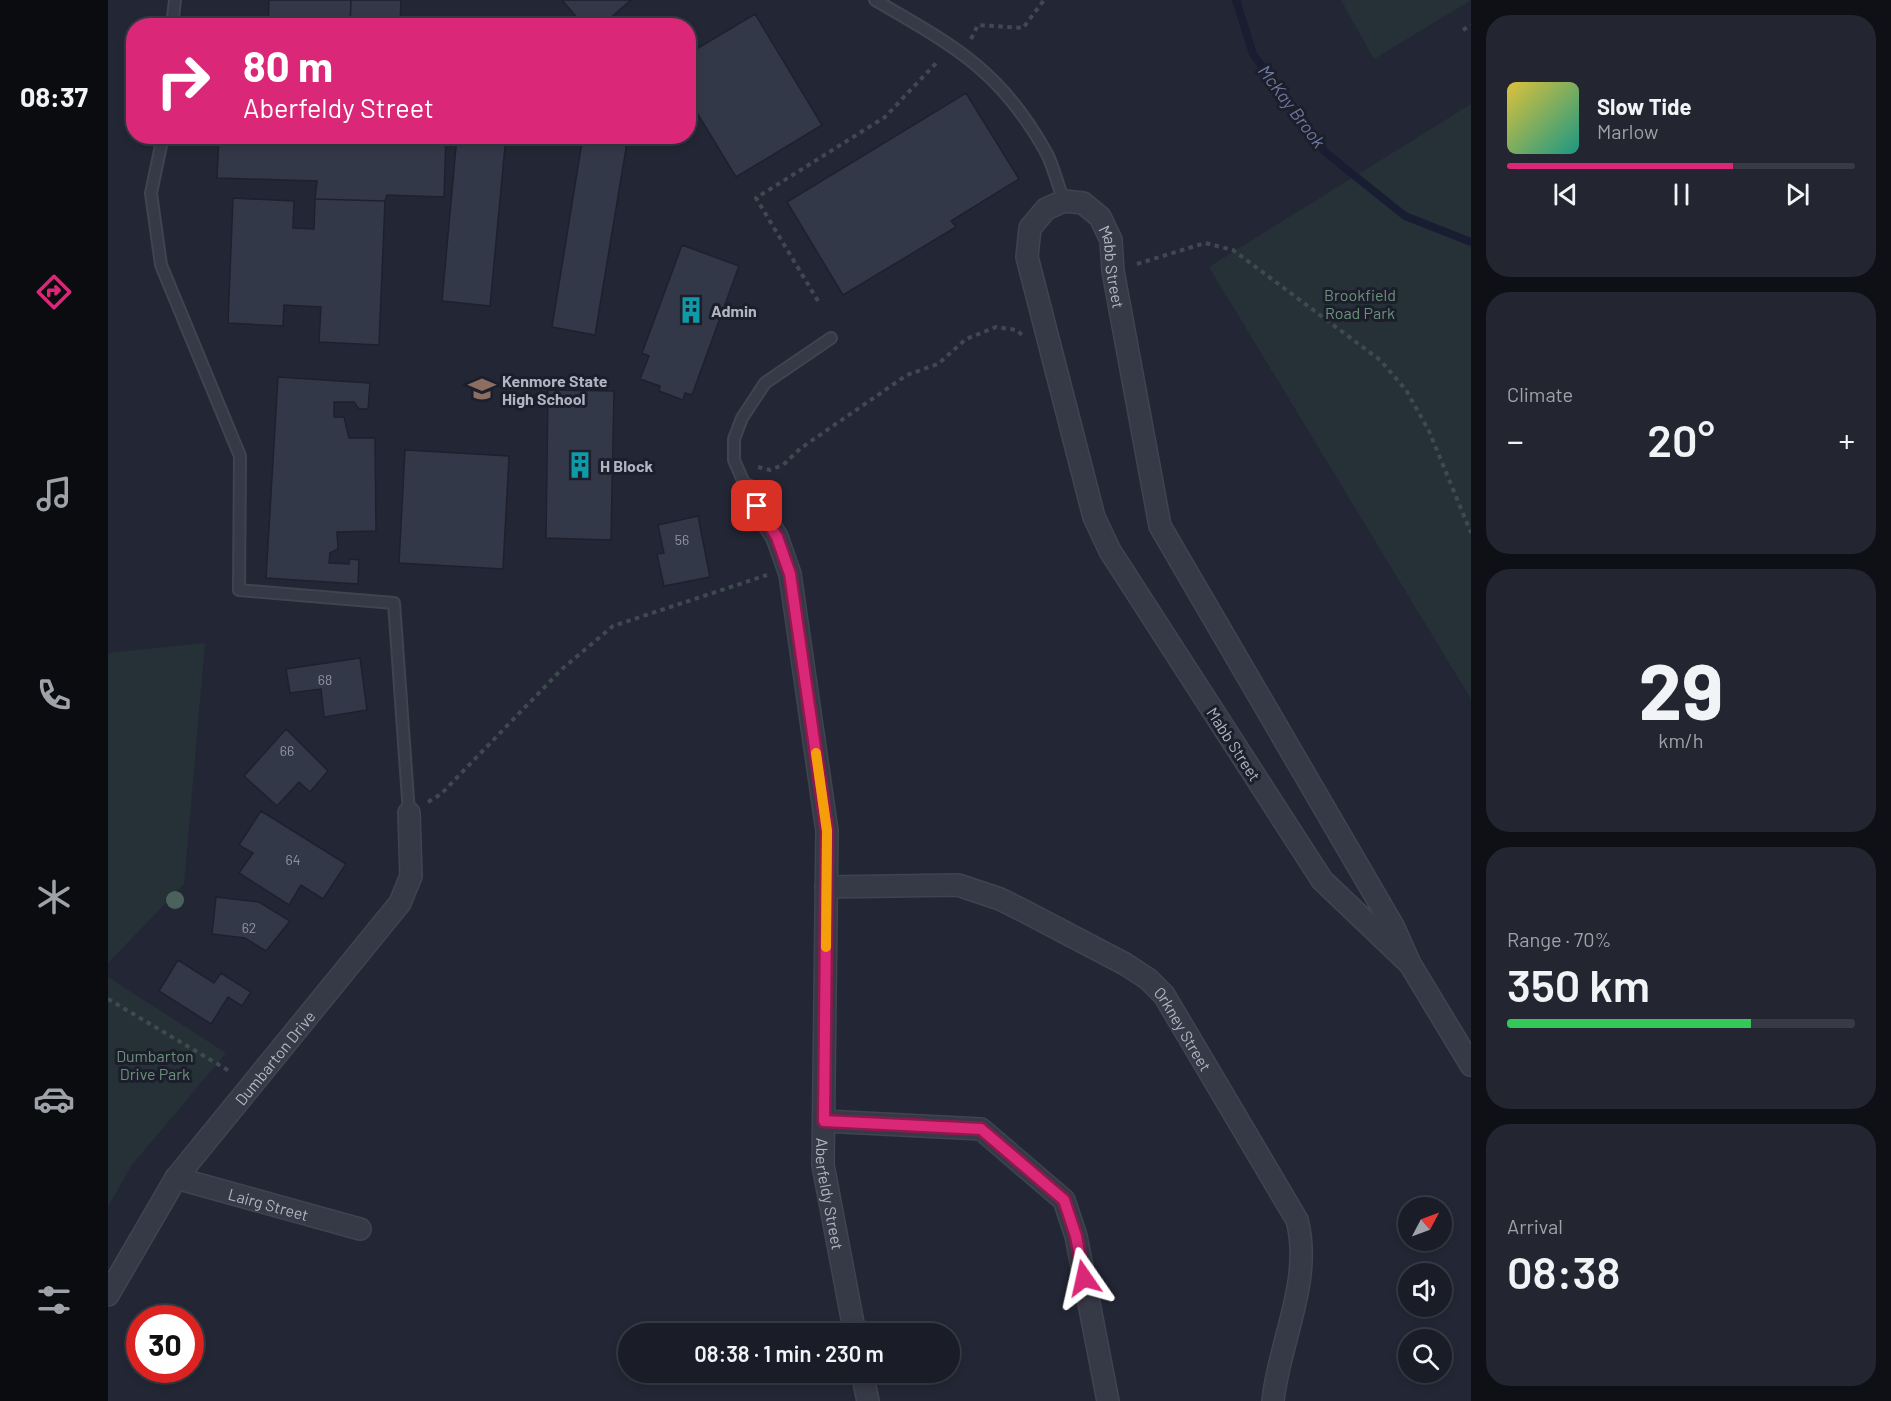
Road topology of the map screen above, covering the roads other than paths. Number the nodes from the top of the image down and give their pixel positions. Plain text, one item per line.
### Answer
1 (175, 0) edge
2 (875, 0) edge
3 (173, 18) edge
4 (161, 144) edge
5 (1064, 201) junction
6 (831, 338) dead end
7 (747, 490) joint
8 (409, 813) joint
9 (826, 888) junction
10 (1410, 964) junction
11 (1471, 1065) edge
12 (824, 1121) junction
13 (176, 1178) junction
14 (360, 1229) dead end
15 (108, 1295) edge
16 (853, 1323) edge
17 (864, 1383) edge
18 (868, 1401) edge
19 (1108, 1401) edge
20 (1273, 1401) edge

1 - 3 lane
2 - 5 lane
4 - 8 lane
5 - 10 street, Mabb Street
5 - 10 street, Mabb Street
6 - 7 lane
7 - 9 street, Aberfeldy Street
8 - 13 street, Dumbarton Drive
9 - 12 street, Aberfeldy Street
9 - 20 street, Orkney Street
10 - 11 street, Mabb Street
12 - 16 street, Aberfeldy Street
12 - 19 street
13 - 14 street, Lairg Street
13 - 15 street, Dumbarton Drive
17 - 18 street

